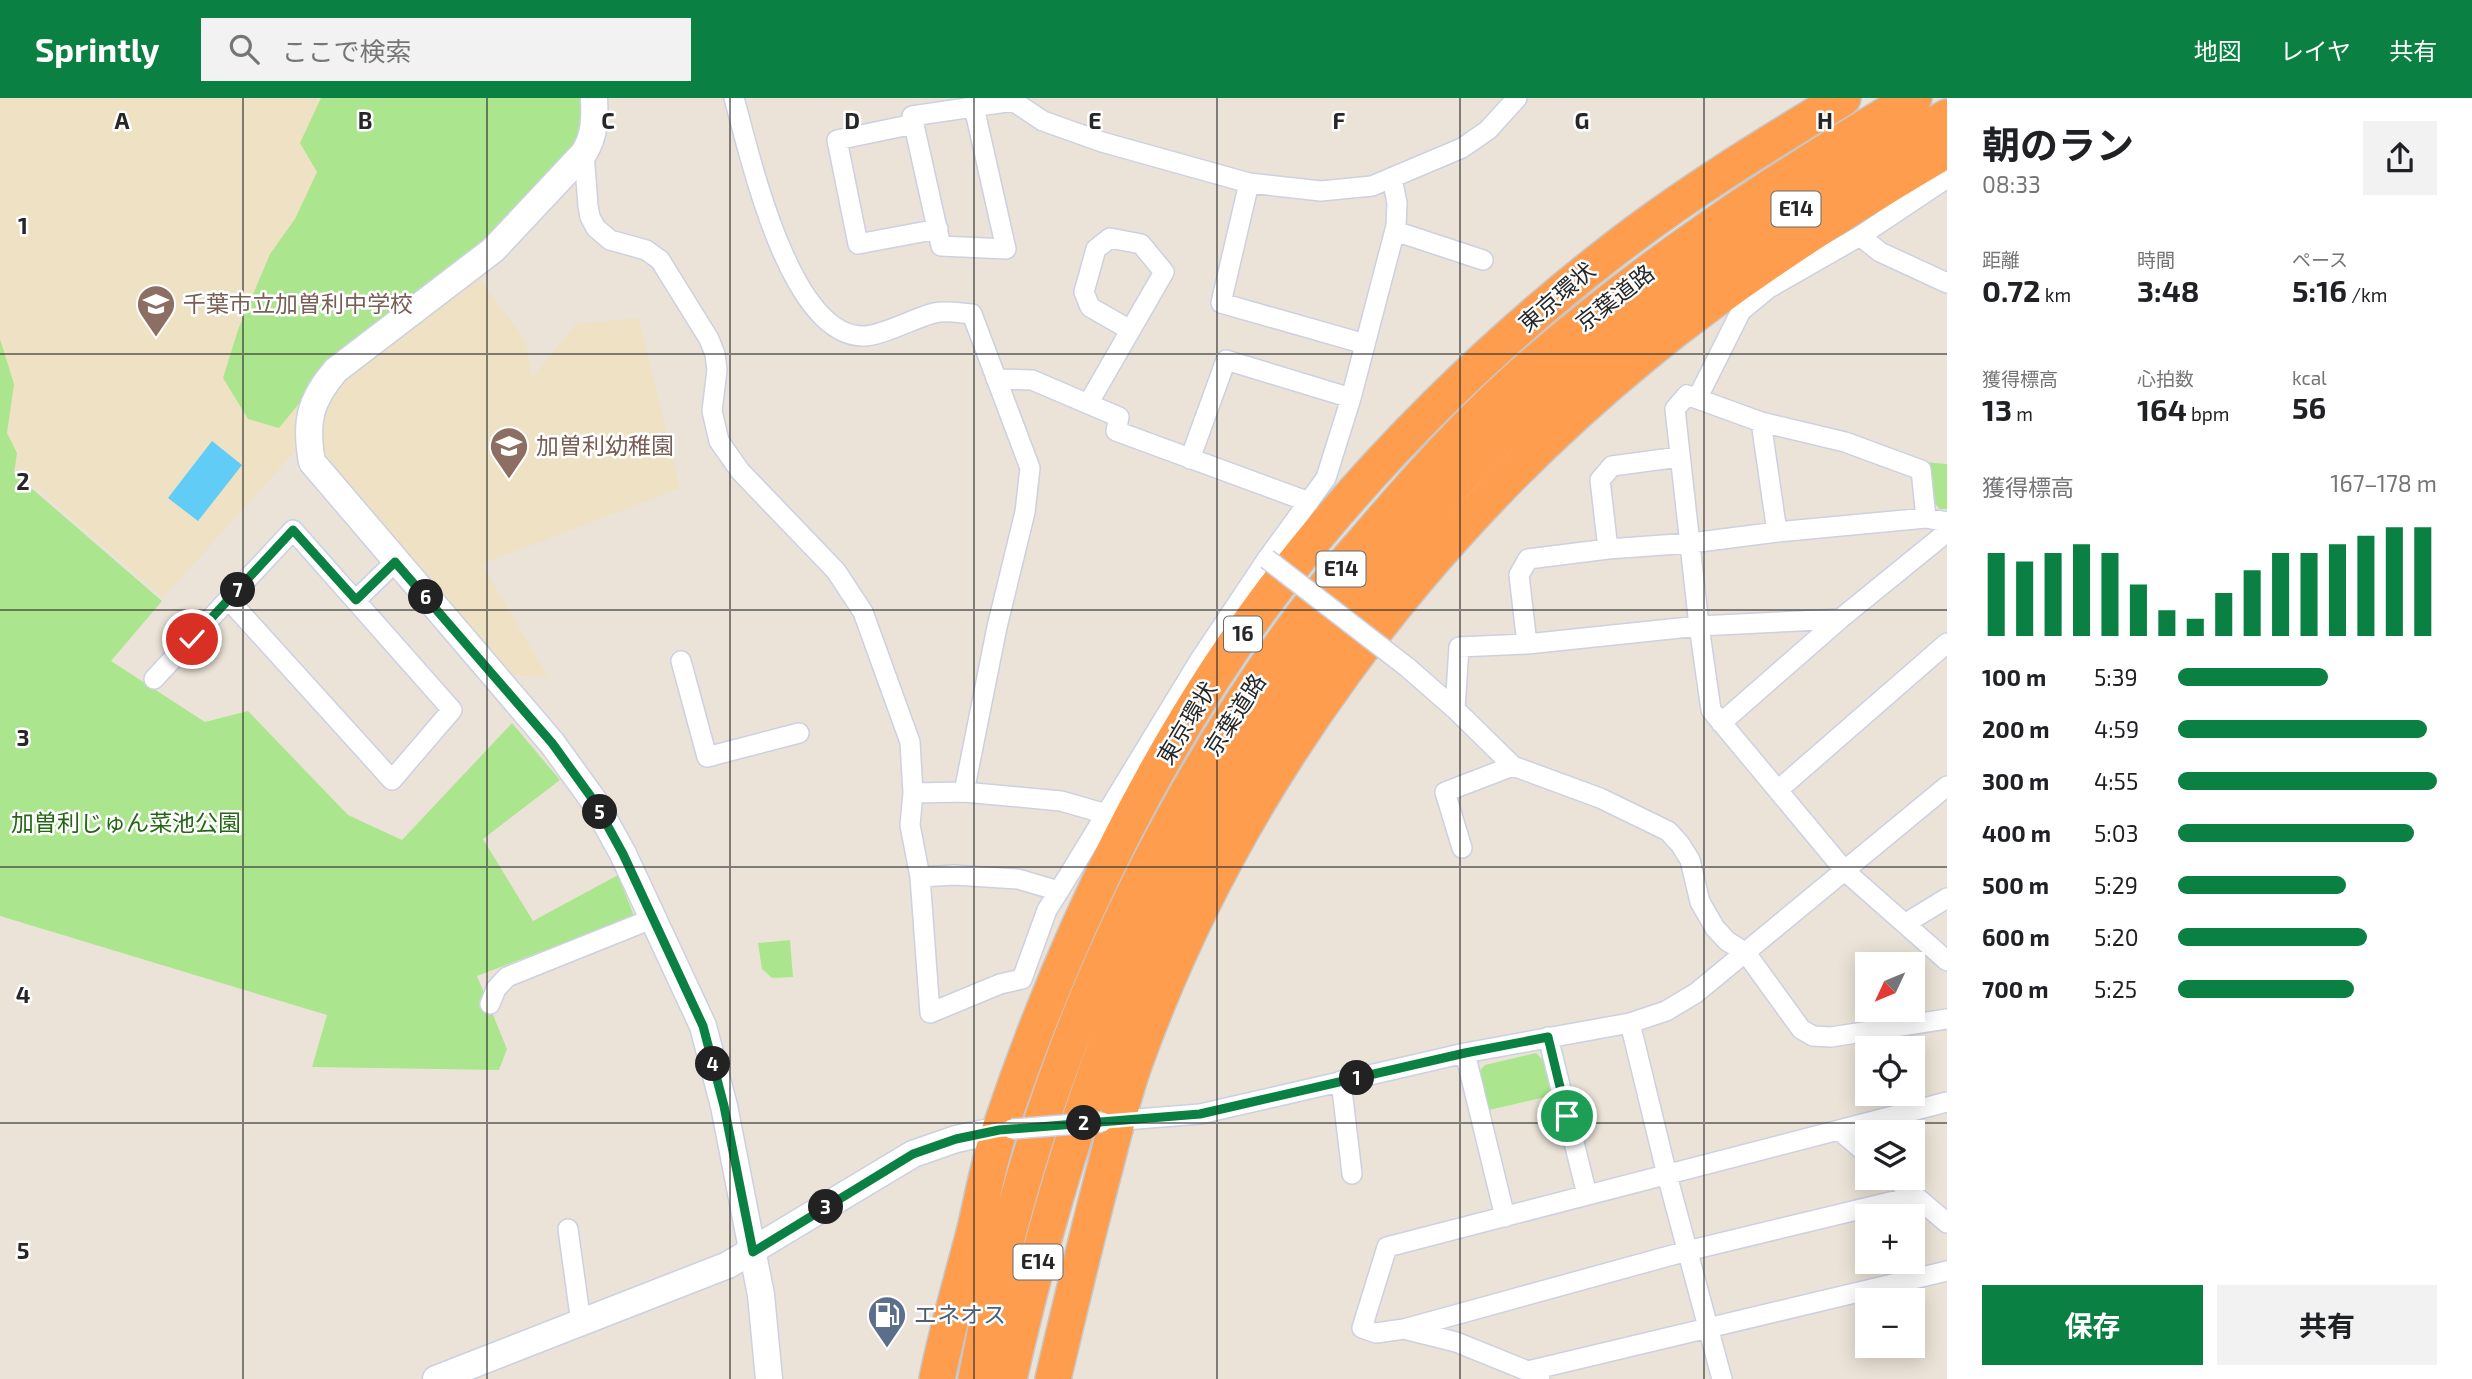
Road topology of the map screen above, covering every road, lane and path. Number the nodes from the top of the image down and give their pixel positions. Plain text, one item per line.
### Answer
1 (594, 98) edge
2 (734, 98) edge
3 (1517, 98) edge
4 (1843, 98) edge
5 (1914, 98) edge
6 (1013, 99) edge
7 (974, 107) junction
8 (1947, 117) edge
9 (914, 124) junction
10 (1947, 150) edge
11 (584, 153) junction
12 (1392, 178) junction
13 (1947, 178) edge
14 (1249, 183) junction
15 (937, 229) junction
16 (1395, 231) junction
17 (1860, 236) junction
18 (1483, 260) dead end
19 (1947, 283) edge
20 (1645, 294) junction
21 (1130, 330) junction
22 (1365, 344) junction
23 (996, 379) junction
24 (1351, 398) junction
25 (1697, 399) junction
26 (1088, 404) junction
27 (1761, 422) junction
28 (1679, 457) junction
29 (1190, 459) junction
30 (1309, 502) junction
31 (1926, 518) junction
32 (1947, 522) edge
33 (1777, 532) junction
34 (1947, 532) edge
35 (1691, 543) junction
36 (1608, 549) junction
37 (1267, 559) junction
38 (395, 562) junction
39 (229, 600) junction
40 (356, 600) junction
41 (1840, 619) junction
42 (1699, 626) junction
43 (1947, 643) edge
44 (1527, 644) junction
45 (681, 661) dead end
46 (154, 679) dead end
47 (1455, 709) junction
48 (1721, 723) junction
49 (799, 733) dead end
50 (1513, 766) junction
51 (1947, 786) edge
52 (1778, 790) junction
53 (964, 792) junction
54 (913, 793) junction
55 (1106, 814) junction
56 (1462, 848) dead end
57 (1845, 871) junction
58 (920, 877) junction
59 (1059, 891) junction
60 (1947, 898) edge
61 (654, 918) junction
62 (1906, 923) junction
63 (1746, 953) junction
64 (1947, 961) edge
65 (490, 1004) dead end
66 (1947, 1019) edge
67 (1630, 1023) junction
68 (1548, 1037) junction
69 (1465, 1053) junction
70 (1341, 1082) junction
71 (1947, 1102) edge
72 (1110, 1121) junction
73 (1006, 1129) junction
74 (1839, 1130) junction
75 (1855, 1144) edge
76 (1352, 1174) dead end
77 (1667, 1175) junction
78 (1908, 1190) edge
79 (1587, 1195) junction
80 (1915, 1196) junction
81 (1505, 1217) junction
82 (1947, 1223) edge
83 (568, 1229) dead end
84 (1688, 1251) junction
85 (753, 1252) junction
86 (1947, 1271) edge
87 (581, 1323) junction
88 (1708, 1327) junction
89 (1404, 1329) junction
90 (1499, 1371) edge
91 (1528, 1371) junction
92 (436, 1379) edge
93 (769, 1379) edge
94 (937, 1379) edge
95 (976, 1379) edge
96 (1009, 1379) edge
97 (1053, 1379) edge
98 (1547, 1379) edge
99 (1722, 1379) edge

1 - 11 street
2 - 23 street
3 - 12 street
4 - 73 highway, 東京環状 / 16
5 - 20 highway, 京葉道路 / E14
6 - 7 street
6 - 14 street
7 - 9 street
7 - 15 street
8 - 20 highway, 京葉道路 / E14
9 - 15 street
9 - 15 street
10 - 72 highway
11 - 38 street
11 - 54 street
12 - 14 street
12 - 16 street
13 - 17 street
14 - 22 street
16 - 18 street
16 - 22 street
17 - 19 street
17 - 25 street
20 - 95 highway, 京葉道路 / E14
20 - 96 highway, 京葉道路 / E14
21 - 21 street
21 - 26 street
22 - 24 street
23 - 26 street
23 - 53 street
24 - 29 street
24 - 30 street
25 - 27 street
25 - 28 street
26 - 29 street
27 - 31 street
27 - 33 street
28 - 35 street
28 - 36 street
29 - 30 street
30 - 37 street
31 - 32 street
31 - 33 street
33 - 35 street
34 - 41 street
35 - 36 street
35 - 42 street
36 - 44 street
37 - 47 street, bridge
37 - 55 street
38 - 40 street
38 - 61 street
39 - 40 street
39 - 40 street
39 - 46 street
41 - 42 street
41 - 48 street
42 - 44 street
42 - 48 street
43 - 52 street
44 - 47 street
45 - 49 street
47 - 50 street
48 - 52 street
50 - 56 street
50 - 63 street
51 - 57 street
52 - 57 street
53 - 54 street
53 - 55 street
54 - 58 street
55 - 59 street
57 - 62 street
57 - 63 street
58 - 59 street
58 - 59 street
60 - 62 street
61 - 65 street
61 - 85 street
62 - 64 street
63 - 66 street
63 - 67 street
67 - 68 street
67 - 77 street
68 - 69 street
68 - 79 street
69 - 70 street
69 - 81 street
70 - 72 street
70 - 76 street
71 - 74 street
72 - 73 street, bridge
72 - 97 highway
73 - 85 street
73 - 94 highway, 東京環状 / 16
74 - 75 street
74 - 77 street
77 - 79 street
77 - 84 street
78 - 80 street
79 - 81 street
80 - 82 street
80 - 84 street
81 - 89 street
83 - 87 street
84 - 88 street
84 - 89 street
85 - 87 street
85 - 93 street
86 - 88 street
87 - 92 street
88 - 91 street
88 - 99 street
89 - 90 street
90 - 91 street
91 - 98 street

